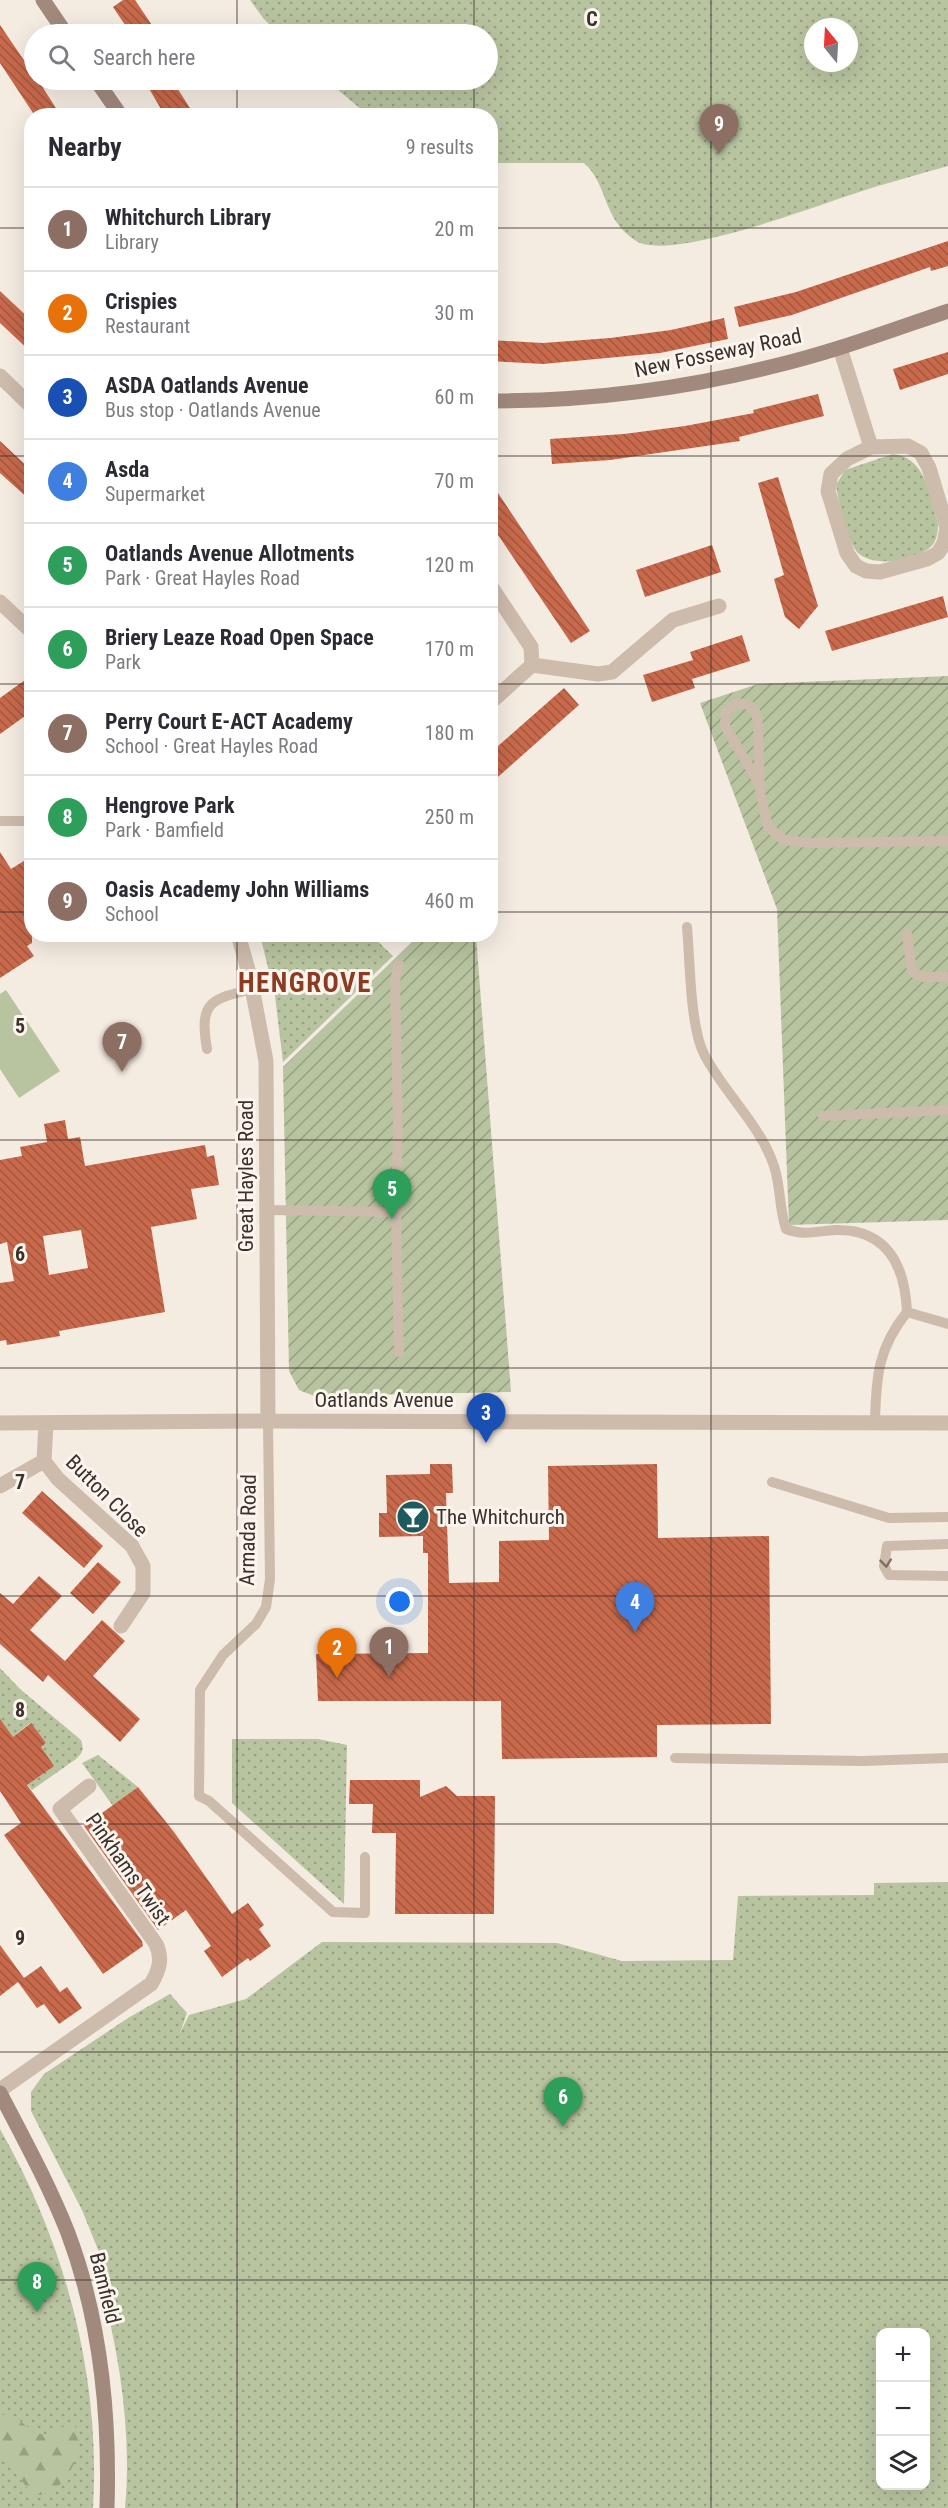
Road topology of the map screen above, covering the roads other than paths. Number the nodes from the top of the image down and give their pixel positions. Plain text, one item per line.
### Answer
1 (43, 0) edge
2 (59, 24) edge
3 (103, 90) edge
4 (115, 108) edge
5 (948, 311) edge
6 (840, 348) junction
7 (0, 376) edge
8 (24, 399) edge
9 (498, 401) edge
10 (871, 447) junction
11 (498, 597) edge
12 (0, 602) edge
13 (719, 606) dead end
14 (24, 624) edge
15 (532, 665) junction
16 (498, 696) edge
17 (760, 785) junction
18 (0, 821) edge
19 (24, 821) edge
20 (948, 841) edge
21 (687, 927) dead end
22 (907, 934) dead end
23 (240, 942) edge
24 (399, 964) dead end
25 (948, 977) edge
26 (253, 988) junction
27 (207, 1049) dead end
28 (948, 1110) edge
29 (823, 1116) dead end
30 (267, 1210) junction
31 (396, 1212) junction
32 (907, 1312) junction
33 (948, 1324) edge
34 (399, 1352) dead end
35 (268, 1420) junction
36 (875, 1422) junction
37 (0, 1423) edge
38 (46, 1423) junction
39 (948, 1423) edge
40 (44, 1461) junction
41 (772, 1482) dead end
42 (0, 1486) edge
43 (948, 1517) edge
44 (948, 1544) edge
45 (948, 1576) edge
46 (120, 1626) dead end
47 (675, 1758) dead end
48 (948, 1758) edge
49 (89, 1786) dead end
50 (365, 1857) dead end
51 (0, 2092) edge
52 (107, 2508) edge

1 - 2 street
3 - 4 street
5 - 6 street, New Fosseway Road
6 - 9 street, New Fosseway Road
6 - 10 street
7 - 8 street
10 - 10 street
11 - 15 street
12 - 14 street
13 - 15 street
15 - 16 street
17 - 17 lane
17 - 20 lane
18 - 19 lane
21 - 32 lane
22 - 25 lane
23 - 26 street, Great Hayles Road
24 - 31 lane
26 - 27 lane
26 - 30 street, Great Hayles Road
28 - 29 lane
30 - 31 lane
30 - 35 street, Great Hayles Road
31 - 34 lane
32 - 33 lane
32 - 36 lane
35 - 36 street, Oatlands Avenue
35 - 38 street, Oatlands Avenue
35 - 50 lane, Armada Road
36 - 39 street, Oatlands Avenue
37 - 38 street, Oatlands Avenue
38 - 40 street, Button Close
40 - 42 street, Button Close
40 - 46 street, Button Close
41 - 43 lane
44 -> 45 lane
47 - 48 lane
49 - 51 street, Pinkhams Twist
51 - 52 street, Bamfield

